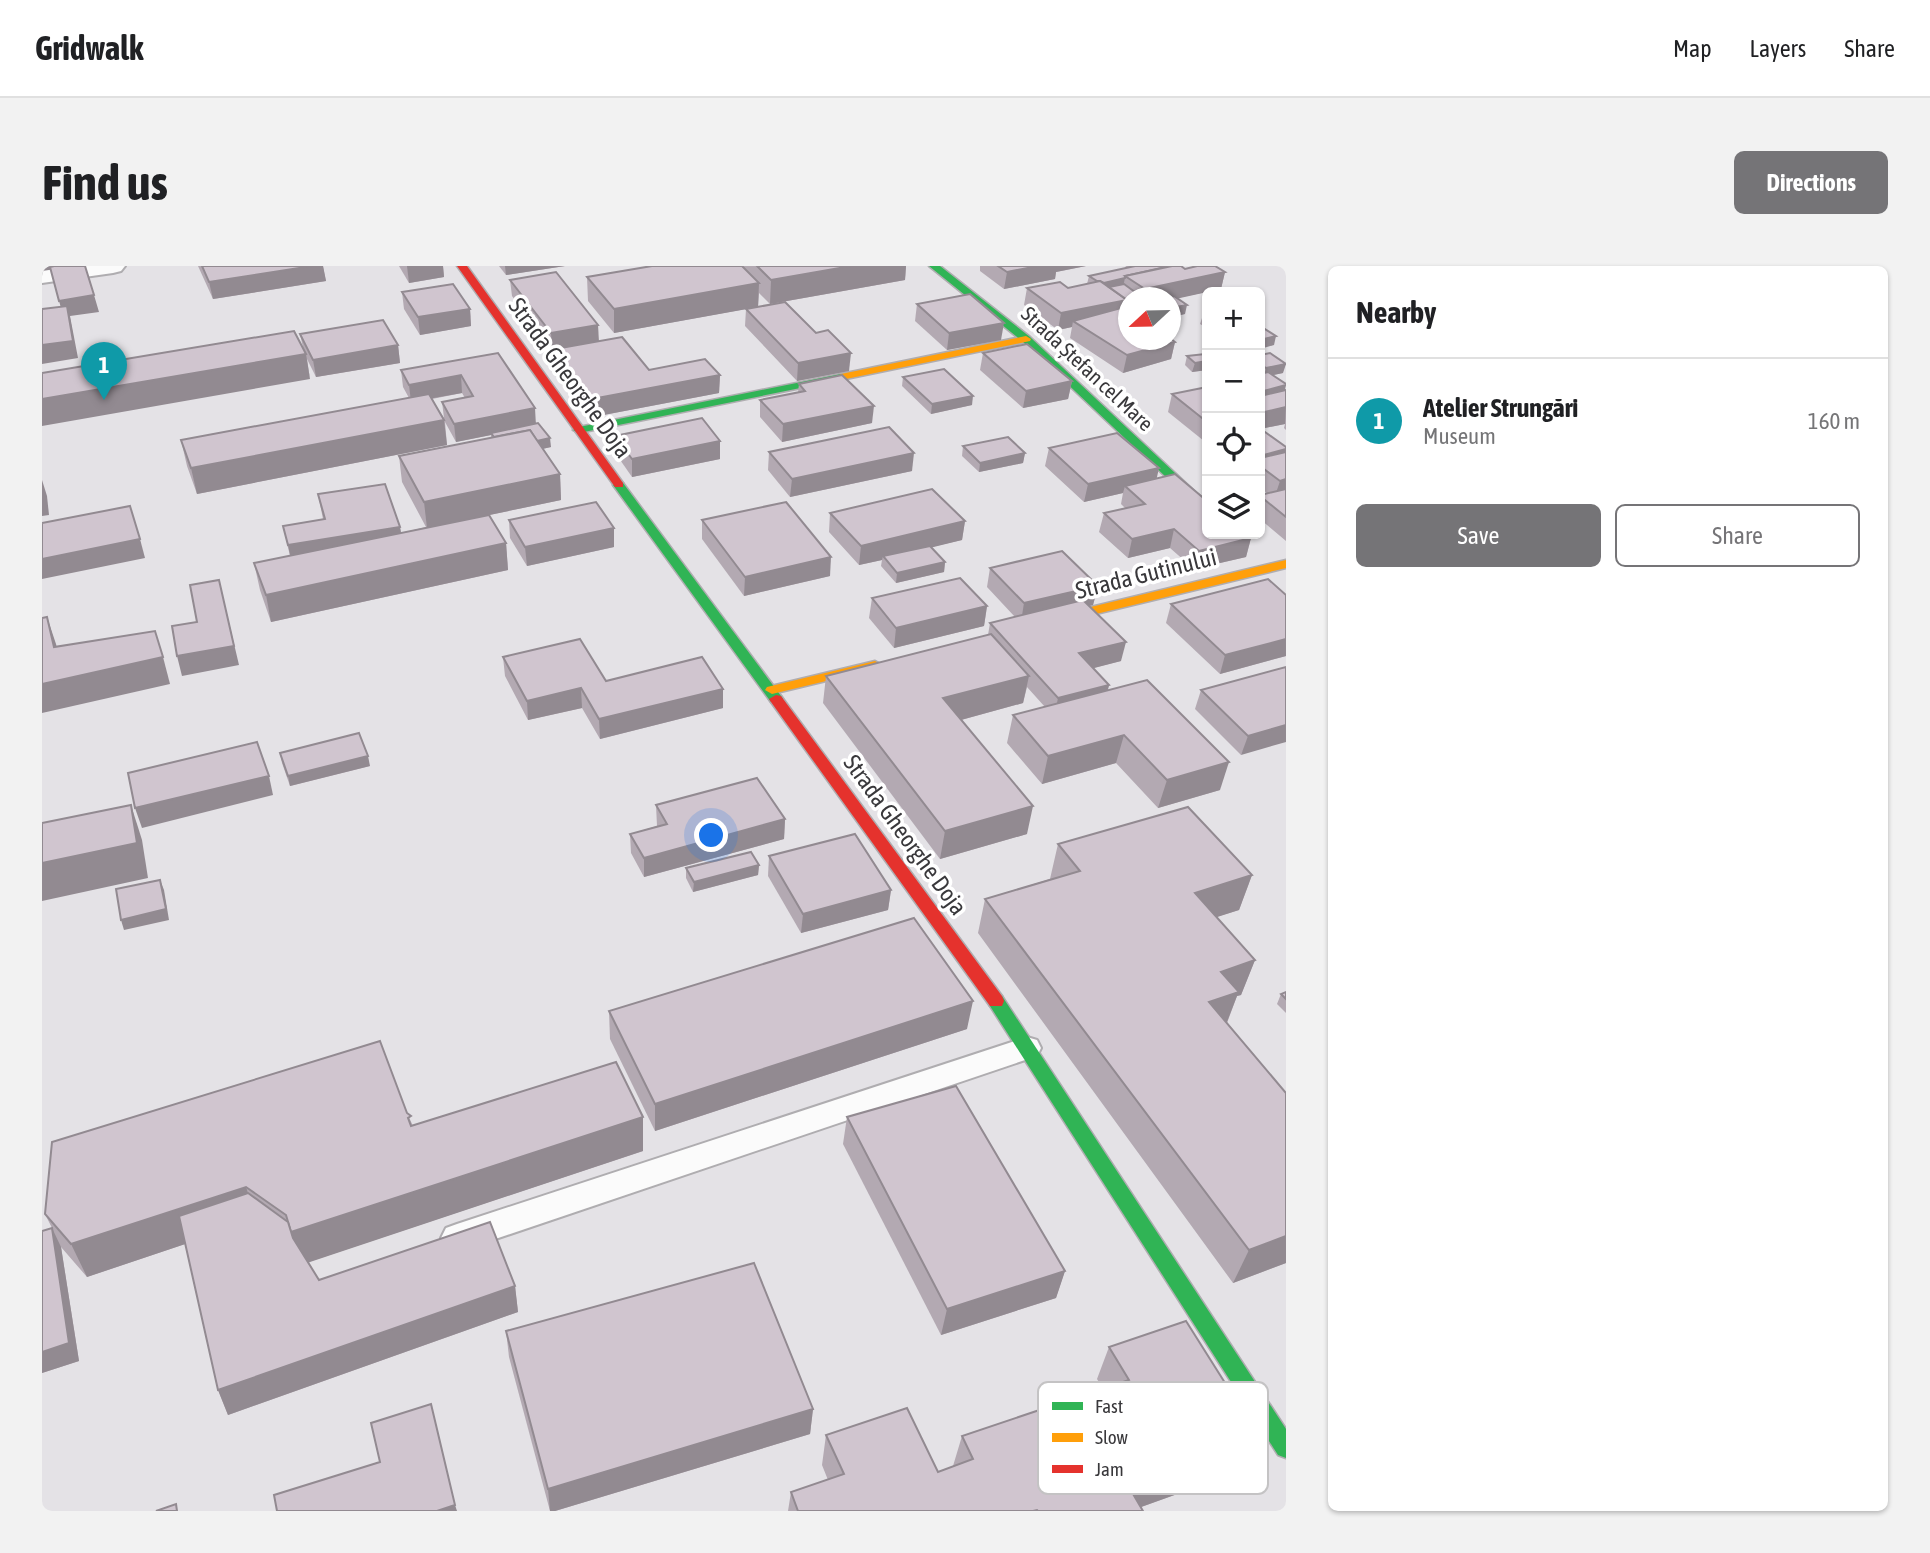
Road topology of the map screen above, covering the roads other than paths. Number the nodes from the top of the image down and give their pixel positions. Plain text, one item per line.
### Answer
1 (113, 266) edge
2 (462, 266) edge
3 (934, 266) edge
4 (42, 276) edge
5 (1026, 338) junction
6 (579, 430) junction
7 (1202, 504) edge
8 (1251, 551) edge
9 (1286, 564) edge
10 (1269, 567) junction
11 (1286, 582) edge
12 (1027, 627) edge
13 (892, 660) edge
14 (772, 691) junction
15 (1027, 1048) junction
16 (433, 1246) edge
17 (1243, 1382) edge
18 (1268, 1420) edge
19 (1286, 1448) edge

1 - 4 street
2 - 6 main road, Strada Gheorghe Doja
3 - 5 main road, Strada Ștefan cel Mare
5 - 6 main road
5 - 7 main road, Strada Ștefan cel Mare
6 - 14 main road, Strada Gheorghe Doja
8 - 10 main road
9 - 10 main road, Strada Gutinului
10 - 11 main road
10 - 12 main road, Strada Gutinului
13 - 14 main road
14 - 15 main road, Strada Gheorghe Doja
15 - 16 lane
15 - 17 main road, Strada Gheorghe Doja
18 - 19 main road, Strada Gheorghe Doja

